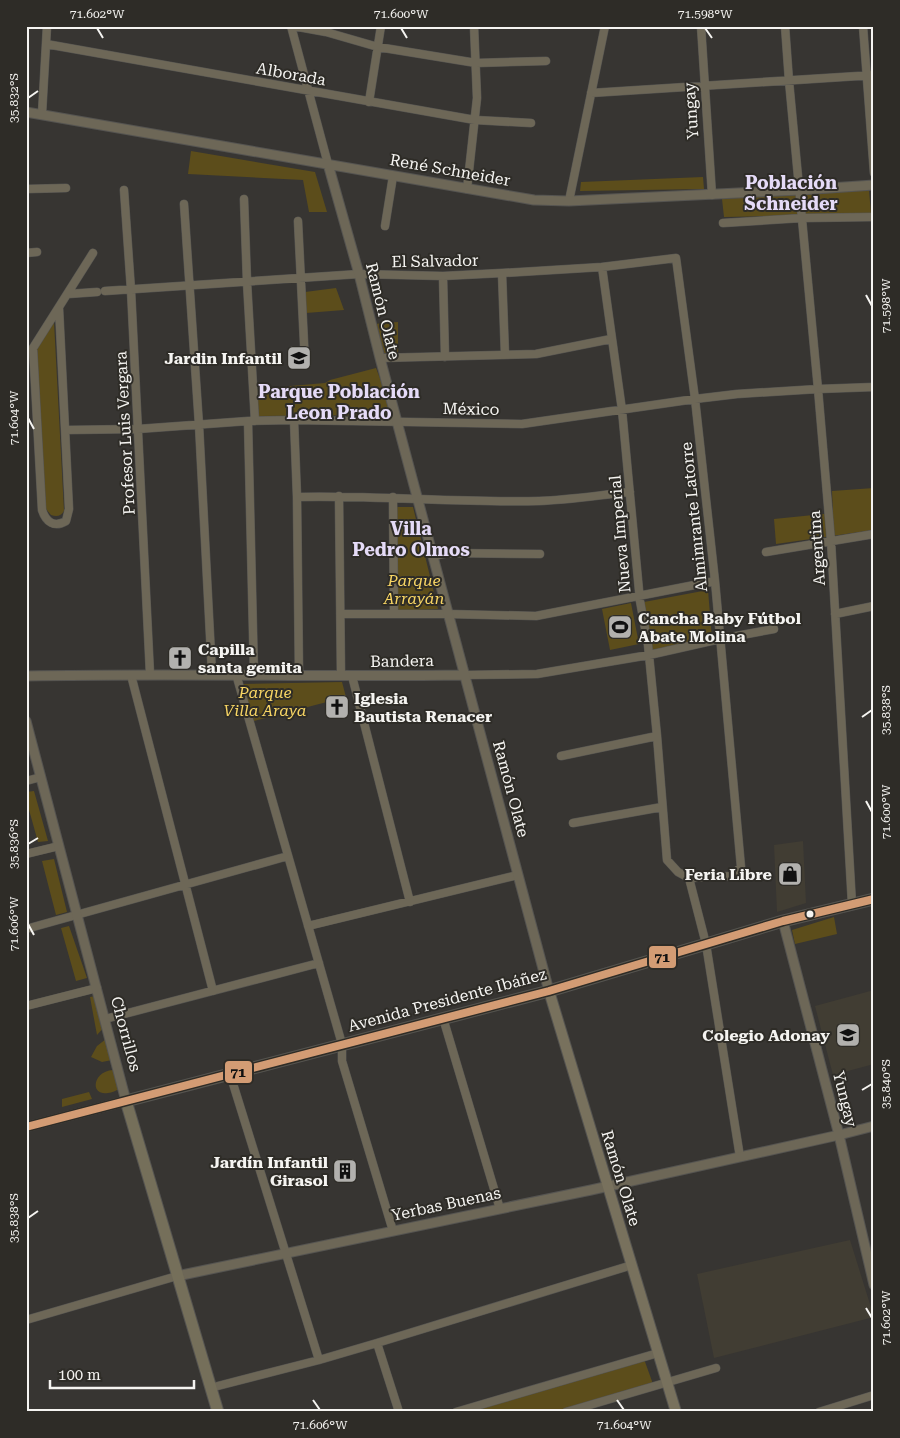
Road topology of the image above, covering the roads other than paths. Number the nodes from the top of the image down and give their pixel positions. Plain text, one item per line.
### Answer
1 (47, 26) edge
2 (292, 26) edge
3 (381, 26) edge
4 (474, 26) edge
5 (605, 26) edge
6 (701, 26) edge
7 (785, 26) edge
8 (863, 26) edge
9 (46, 44) junction
10 (378, 47) junction
11 (546, 61) dead end
12 (476, 62) junction
13 (870, 75) edge
14 (788, 80) junction
15 (705, 86) junction
16 (308, 91) junction
17 (592, 93) junction
18 (369, 102) junction
19 (26, 112) edge
20 (42, 114) junction
21 (475, 120) junction
22 (531, 123) dead end
23 (328, 164) junction
24 (874, 173) edge
25 (393, 176) junction
26 (874, 185) edge
27 (66, 188) dead end
28 (26, 189) edge
29 (467, 189) junction
30 (124, 190) dead end
31 (800, 190) junction
32 (712, 195) junction
33 (244, 199) dead end
34 (569, 202) junction
35 (184, 204) dead end
36 (874, 217) edge
37 (802, 218) junction
38 (298, 221) dead end
39 (723, 223) dead end
40 (385, 226) dead end
41 (37, 252) dead end
42 (26, 253) edge
43 (93, 253) dead end
44 (676, 258) joint
45 (602, 267) junction
46 (502, 273) junction
47 (359, 274) junction
48 (443, 276) junction
49 (301, 278) junction
50 (247, 282) junction
51 (190, 286) junction
52 (131, 290) junction
53 (68, 294) junction
54 (59, 308) junction
55 (611, 339) junction
56 (505, 355) junction
57 (444, 357) junction
58 (380, 358) junction
59 (305, 363) dead end
60 (874, 387) edge
61 (818, 389) junction
62 (695, 399) junction
63 (622, 410) junction
64 (294, 420) junction
65 (252, 421) junction
66 (396, 421) junction
67 (199, 425) junction
68 (138, 429) junction
69 (65, 430) junction
70 (630, 492) junction
71 (339, 496) junction
72 (393, 497) junction
73 (297, 498) junction
74 (418, 499) junction
75 (874, 534) edge
76 (831, 541) junction
77 (766, 552) dead end
78 (540, 554) dead end
79 (433, 556) junction
80 (715, 582) junction
81 (640, 596) junction
82 (874, 606) edge
83 (341, 614) junction
84 (394, 614) junction
85 (448, 614) junction
86 (835, 614) junction
87 (774, 629) dead end
88 (720, 639) junction
89 (649, 655) junction
90 (150, 674) junction
91 (212, 674) junction
92 (236, 674) junction
93 (254, 674) junction
94 (131, 675) junction
95 (299, 675) junction
96 (465, 675) junction
97 (26, 676) edge
98 (341, 676) junction
99 (352, 676) junction
100 (26, 721) edge
101 (658, 736) junction
102 (561, 756) dead end
103 (41, 778) junction
104 (26, 781) edge
105 (662, 807) junction
106 (573, 824) dead end
107 (59, 846) junction
108 (26, 854) edge
109 (288, 856) junction
110 (518, 875) junction
111 (689, 878) junction
112 (185, 884) junction
113 (874, 899) edge
114 (410, 902) junction
115 (852, 904) junction
116 (77, 915) junction
117 (783, 921) junction
118 (308, 926) junction
119 (26, 929) edge
120 (706, 944) junction
121 (319, 963) junction
122 (97, 988) junction
123 (214, 991) junction
124 (549, 991) junction
125 (26, 1006) edge
126 (443, 1018) junction
127 (105, 1019) junction
128 (342, 1044) junction
129 (230, 1074) junction
130 (126, 1101) junction
131 (874, 1126) edge
132 (26, 1127) edge
133 (839, 1135) junction
134 (740, 1157) junction
135 (608, 1186) junction
136 (500, 1208) junction
137 (393, 1231) junction
138 (286, 1253) junction
139 (632, 1265) junction
140 (177, 1276) junction
141 (874, 1285) edge
142 (26, 1320) edge
143 (377, 1343) junction
144 (658, 1353) junction
145 (319, 1360) junction
146 (716, 1368) dead end
147 (667, 1382) junction
148 (210, 1388) junction
149 (874, 1395) edge
150 (582, 1410) edge
151 (218, 1412) edge
152 (399, 1412) edge
153 (456, 1412) edge
154 (566, 1412) edge
155 (676, 1412) edge
156 (819, 1412) edge

1 - 9 street
2 - 10 street
2 - 16 street, Ramón Olate
3 - 10 street
4 - 12 street
5 - 17 street
6 - 15 street, Yungay
7 - 14 street, Argentina
8 - 13 street
9 - 16 street, Alborada
9 - 20 street
10 - 12 street
10 - 18 street
11 - 12 street
12 - 21 street
13 - 14 street
13 - 24 street
14 - 15 street
14 - 31 street, Argentina
15 - 17 street
15 - 32 street, Yungay
16 - 18 street, Alborada
16 - 23 street, Ramón Olate
17 - 34 street
18 - 21 street, Alborada
19 - 20 street, René Schneider
20 - 23 street, René Schneider
21 - 22 street, Alborada
21 - 29 street
23 - 25 street, René Schneider
23 - 47 street, Ramón Olate
25 - 29 street, René Schneider
25 - 40 street
26 - 31 street, René Schneider
27 - 28 street
29 - 34 street, René Schneider
30 - 52 street, Profesor Luis Vergara
31 - 32 street, René Schneider
31 - 37 street, Argentina
32 - 34 street, René Schneider
33 - 50 street
35 - 51 street
36 - 37 street
37 - 39 street
37 - 61 street, Argentina
38 - 49 street
41 - 42 street
43 - 53 street
44 - 45 street, El Salvador
44 - 62 street, Almimrante Latorre
45 - 46 street, El Salvador
45 - 55 street, Nueva Imperial
46 - 48 street, El Salvador
46 - 56 street
47 - 48 street, El Salvador
47 - 49 street, El Salvador
47 - 58 street, Ramón Olate
48 - 57 street
49 - 50 street, El Salvador
49 - 59 street
50 - 51 street, El Salvador
50 - 65 street
51 - 52 street, El Salvador
51 - 67 street
52 - 53 street, El Salvador
52 - 68 street, Profesor Luis Vergara
53 - 54 street
54 - 69 street
54 - 69 street
55 - 56 street
55 - 63 street, Nueva Imperial
56 - 57 street
57 - 58 street
58 - 66 street, Ramón Olate
60 - 61 street, México
61 - 62 street, México
61 - 76 street, Argentina
62 - 63 street, México
62 - 80 street, Almimrante Latorre
63 - 66 street, México
63 - 70 street, Nueva Imperial
64 - 65 street, México
64 - 66 street, México
64 - 73 street
65 - 67 street, México
65 - 93 street
66 - 74 street, Ramón Olate
67 - 68 street, México
67 - 91 street
68 - 69 street, México
68 - 90 street, Profesor Luis Vergara
70 - 74 street
70 - 81 street, Nueva Imperial
71 - 72 street
71 - 73 street
71 - 83 street
72 - 74 street
72 - 84 street
73 - 95 street
74 - 79 street, Ramón Olate
75 - 76 street
76 - 77 street
76 - 86 street, Argentina
78 - 79 street
79 - 85 street, Ramón Olate
80 - 81 street
80 - 88 street, Almimrante Latorre
81 - 85 street
81 - 89 street, Nueva Imperial
82 - 86 street
83 - 84 street
83 - 98 street
84 - 85 street
85 - 96 street, Ramón Olate
86 - 115 street, Argentina
87 - 88 street, Bandera
88 - 89 street, Bandera
88 - 111 street, Almimrante Latorre
89 - 96 street, Bandera
89 - 101 street, Nueva Imperial
90 - 91 street, Bandera
90 - 94 street, Bandera
91 - 92 street, Bandera
92 - 93 street, Bandera
92 - 109 street
93 - 95 street, Bandera
94 - 97 street, Bandera
94 - 112 street
95 - 98 street, Bandera
96 - 99 street, Bandera
96 - 110 street, Ramón Olate
98 - 99 street, Bandera
99 - 114 street
100 - 103 street, Chorrillos
101 - 102 street
101 - 105 street, Nueva Imperial
103 - 104 street
103 - 107 street, Chorrillos
105 - 106 street
105 - 111 street, Nueva Imperial
107 - 108 street
107 - 116 street, Chorrillos
109 - 112 street
109 - 118 street
110 - 114 street
110 - 124 street, Ramón Olate
111 - 120 street
112 - 116 street
112 - 123 street
113 - 115 main road, Avenida Presidente Ibáñez
114 - 118 street
115 - 117 main road, Avenida Presidente Ibáñez
116 - 119 street
116 - 122 street, Chorrillos
117 - 120 main road, Avenida Presidente Ibáñez
117 - 133 street, Yungay
118 - 121 street
120 - 124 main road, Avenida Presidente Ibáñez
120 - 134 street
121 - 123 street
121 - 128 street
122 - 125 street
122 - 127 street, Chorrillos
123 - 127 street
124 - 126 main road, Avenida Presidente Ibáñez
124 - 135 main road, Ramón Olate
126 - 128 main road, Avenida Presidente Ibáñez
126 - 136 street
127 - 130 street, Chorrillos
128 - 129 main road, Avenida Presidente Ibáñez
128 - 137 street
129 - 130 main road, Avenida Presidente Ibáñez
129 - 138 street
130 - 132 street, Avenida Presidente Ibáñez
130 - 140 main road, Chorrillos
131 - 133 street, Yerbas Buenas
133 - 134 street, Yerbas Buenas
133 - 141 street, Yungay
134 - 135 street, Yerbas Buenas
135 - 136 street, Yerbas Buenas
135 - 139 main road, Ramón Olate
136 - 137 street, Yerbas Buenas
137 - 138 street, Yerbas Buenas
138 - 140 street, Yerbas Buenas
138 - 145 street
139 - 143 street
139 - 144 main road, Ramón Olate
140 - 142 street, Yerbas Buenas
140 - 148 main road, Chorrillos
143 - 145 street
143 - 152 street
144 - 147 main road, Ramón Olate
144 - 153 street
145 - 148 street
146 - 147 street
147 - 150 street
147 - 155 main road, Ramón Olate
148 - 151 main road, Chorrillos
149 - 156 street
150 - 154 street

